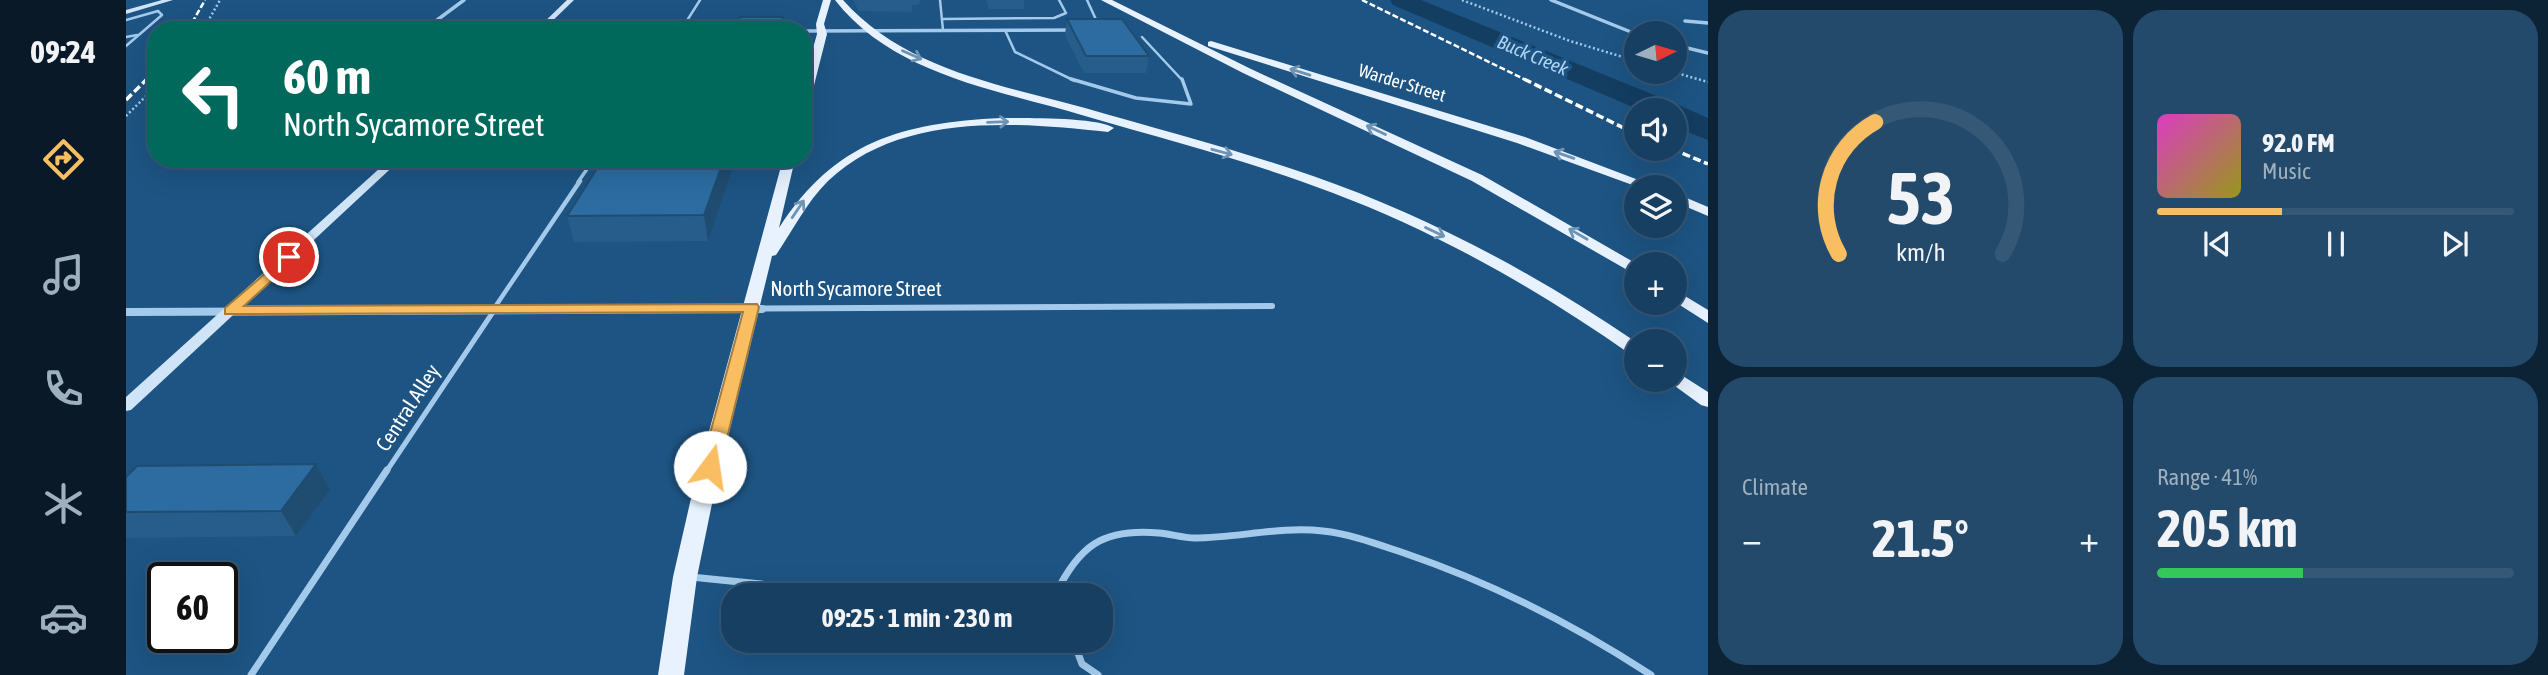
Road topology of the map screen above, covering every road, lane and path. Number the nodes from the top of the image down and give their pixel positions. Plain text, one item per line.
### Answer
1 (170, 0) edge
2 (220, 0) edge
3 (464, 0) edge
4 (571, 0) edge
5 (700, 0) edge
6 (827, 0) edge
7 (839, 0) edge
8 (940, 0) edge
9 (1059, 0) edge
10 (1087, 0) edge
11 (1105, 0) edge
12 (1462, 0) edge
13 (1551, 0) edge
14 (138, 9) junction
15 (126, 10) edge
16 (158, 11) junction
17 (942, 19) junction
18 (126, 20) edge
19 (1141, 20) junction
20 (155, 21) edge
21 (209, 21) edge
22 (435, 21) edge
23 (549, 21) edge
24 (687, 21) edge
25 (1687, 21) edge
26 (1708, 23) edge
27 (147, 28) edge
28 (1624, 29) edge
29 (812, 30) edge
30 (822, 30) junction
31 (867, 30) junction
32 (943, 30) junction
33 (1005, 30) junction
34 (1101, 30) joint
35 (140, 34) junction
36 (126, 37) edge
37 (1142, 37) dead end
38 (126, 46) edge
39 (1687, 48) edge
40 (1708, 53) edge
41 (812, 55) edge
42 (817, 55) junction
43 (1624, 57) edge
44 (812, 73) edge
45 (1687, 76) edge
46 (1708, 82) edge
47 (147, 95) edge
48 (126, 116) edge
49 (1189, 143) junction
50 (386, 168) edge
51 (588, 168) edge
52 (787, 168) edge
53 (1624, 178) edge
54 (1687, 202) edge
55 (1708, 212) edge
56 (1624, 263) edge
57 (762, 267) junction
58 (1687, 303) edge
59 (1272, 306) dead end
60 (752, 307) junction
61 (492, 309) junction
62 (230, 311) junction
63 (126, 312) edge
64 (1708, 318) edge
65 (1624, 343) edge
66 (1687, 386) edge
67 (1708, 401) edge
68 (126, 406) edge
69 (685, 576) junction
70 (752, 583) edge
71 (1061, 583) edge
72 (1078, 653) edge
73 (251, 675) edge
74 (671, 675) edge
75 (1098, 675) edge
76 (1651, 675) edge

1 - 14 main road
2 - 21 path
3 - 22 street
4 - 23 main road
5 - 24 lane
6 - 30 main road
7 - 31 main road
8 - 17 lane
9 - 17 lane
10 - 34 lane
11 - 19 main road
12 - 43 path
13 - 28 street
14 - 15 main road
14 - 16 lane
16 - 18 lane
16 - 20 lane
17 - 32 lane
53 -> 19 main road, Warder Street
56 -> 19 main road
25 - 26 street
27 - 35 lane
29 - 30 street
30 - 31 street
30 - 42 main road
31 - 32 street
31 -> 49 main road
32 - 33 street
33 - 34 street
33 - 37 lane
35 - 36 lane
35 - 38 lane
39 - 40 street
41 - 42 lane
42 - 44 main road
45 - 46 path
47 - 48 path
57 -> 49 main road
49 -> 65 main road
50 - 62 main road
51 - 61 lane, Central Alley
52 - 57 main road
54 - 55 main road
57 - 60 main road
58 - 64 main road
59 - 60 street, North Sycamore Street
60 - 61 street, North Sycamore Street
60 - 69 main road
61 - 62 street, North Sycamore Street
61 - 73 lane, Central Alley
62 - 63 street, North Sycamore Street
62 - 68 main road
66 - 67 main road
69 - 70 lane
69 - 74 main road
71 - 76 lane
72 - 75 lane

